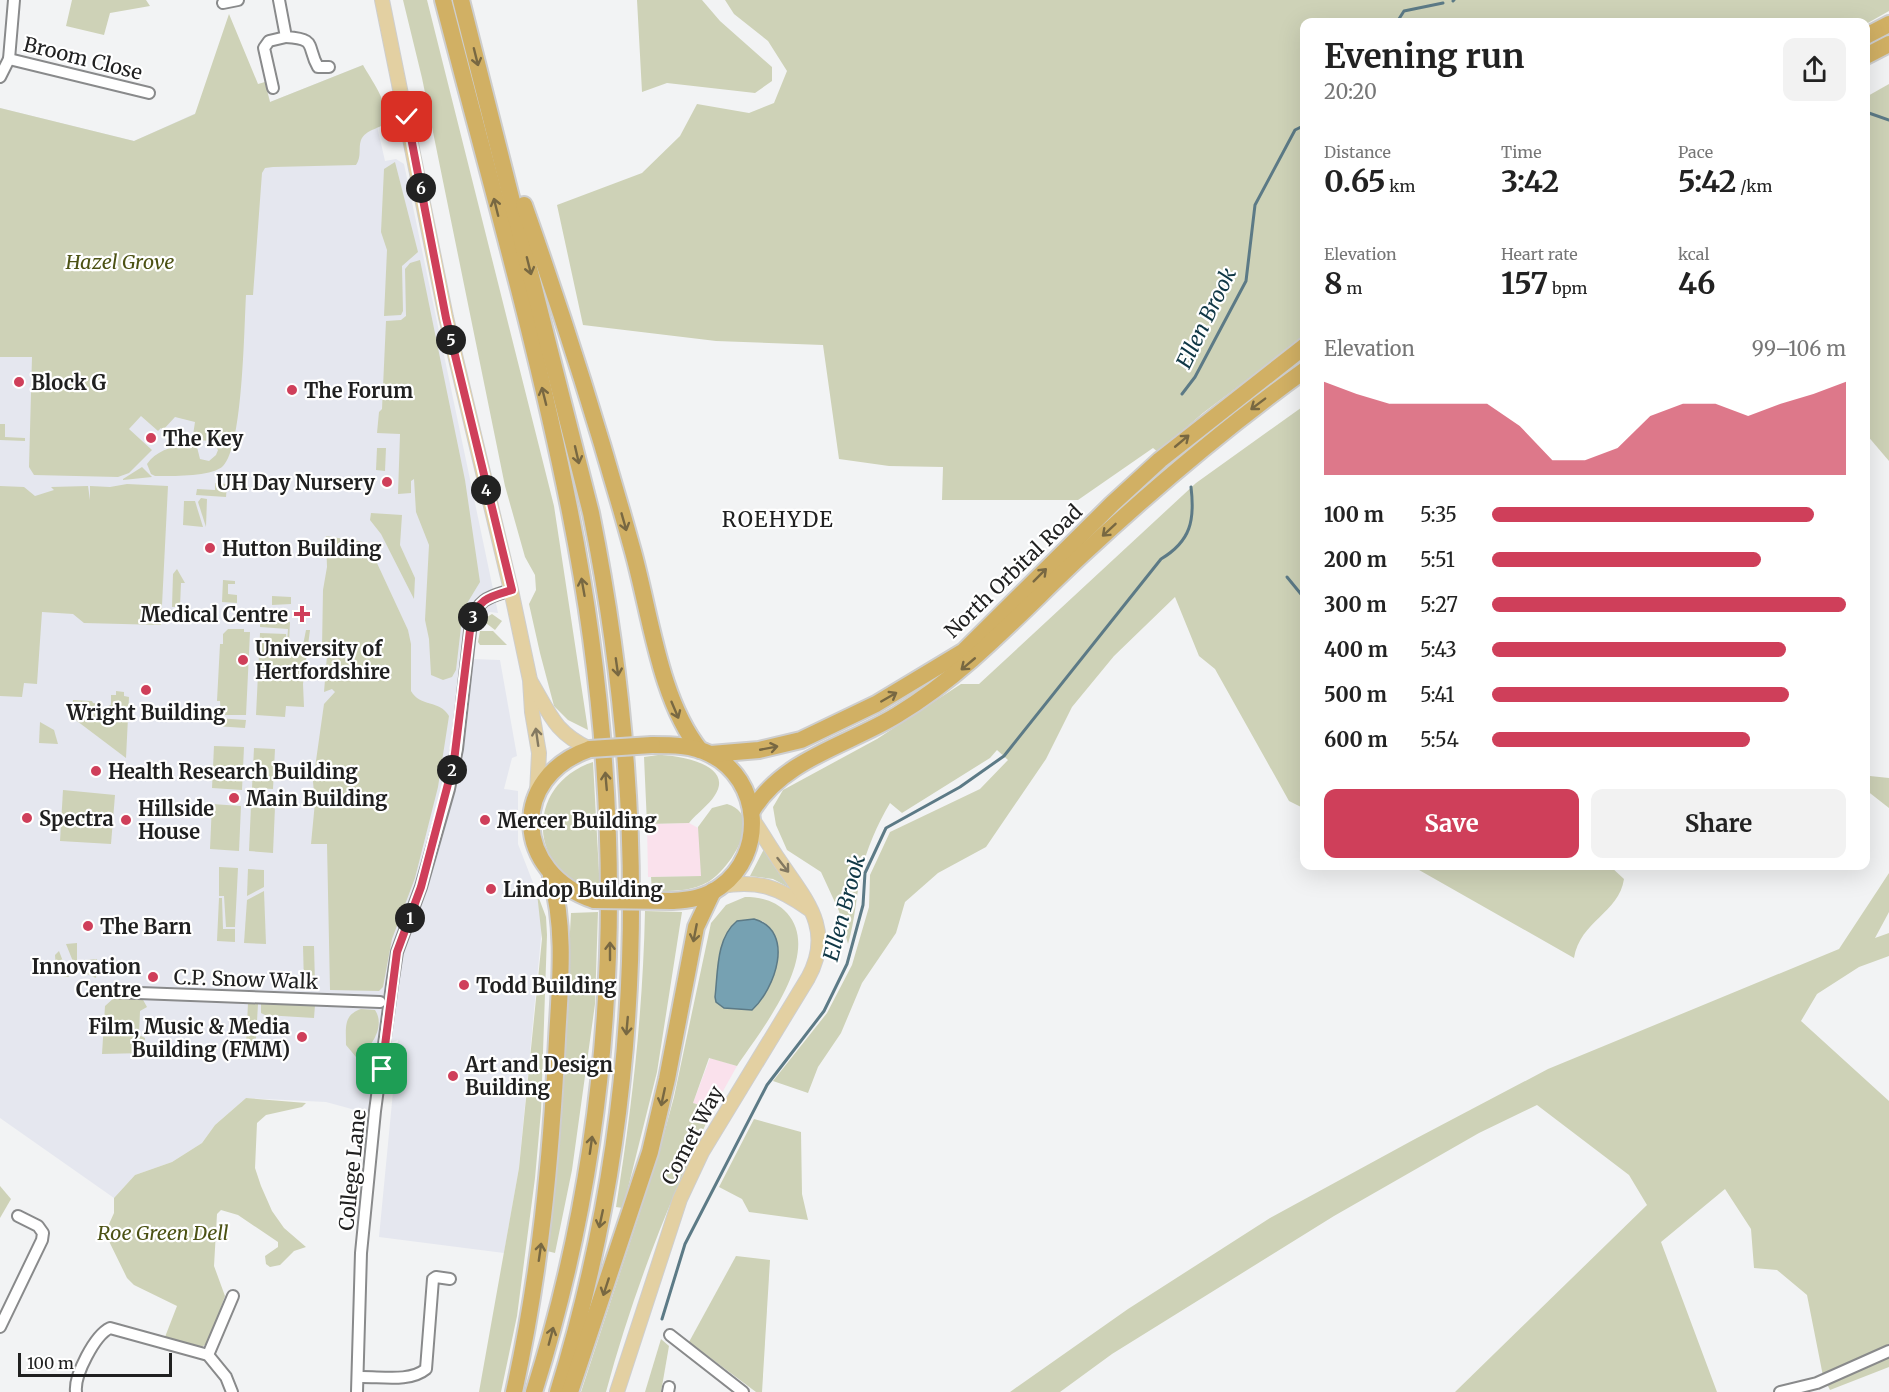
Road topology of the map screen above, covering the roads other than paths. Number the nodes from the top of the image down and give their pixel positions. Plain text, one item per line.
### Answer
1 (14, 0) edge
2 (238, 0) edge
3 (279, 0) edge
4 (382, 0) edge
5 (443, 0) edge
6 (461, 0) edge
7 (223, 3) dead end
8 (1889, 24) edge
9 (1870, 34) edge
10 (286, 37) junction
11 (1889, 44) edge
12 (1870, 55) edge
13 (9, 59) junction
14 (329, 67) dead end
15 (0, 77) edge
16 (273, 88) dead end
17 (149, 93) dead end
18 (499, 148) junction
19 (1300, 350) edge
20 (1300, 374) edge
21 (512, 590) junction
22 (530, 680) junction
23 (590, 749) junction
24 (706, 752) junction
25 (537, 795) junction
26 (753, 816) junction
27 (551, 876) junction
28 (717, 889) junction
29 (811, 910) junction
30 (112, 992) dead end
31 (380, 1002) dead end
32 (18, 1216) dead end
33 (450, 1279) dead end
34 (233, 1296) dead end
35 (0, 1327) edge
36 (670, 1335) dead end
37 (1889, 1351) edge
38 (208, 1355) junction
39 (358, 1377) junction
40 (76, 1392) edge
41 (232, 1392) edge
42 (357, 1392) edge
43 (514, 1392) edge
44 (534, 1392) edge
45 (558, 1392) edge
46 (572, 1392) edge
47 (617, 1392) edge
48 (743, 1392) edge
49 (1780, 1392) edge

1 - 13 street
2 - 7 street
3 - 10 street
4 - 21 main road
44 -> 5 highway
6 -> 18 highway
8 - 9 highway
10 - 14 street
10 - 16 street
11 - 12 highway
13 - 15 street
13 - 17 street, Broom Close
18 -> 24 highway
18 -> 45 highway
24 -> 19 highway, North Orbital Road
20 -> 26 highway, North Orbital Road
21 - 22 main road
21 - 39 street, College Lane
22 - 23 main road
25 -> 22 main road
23 - 24 highway, bridge
23 - 25 highway
24 - 26 highway
25 - 27 highway
26 - 28 highway
26 -> 29 main road, Comet Way
27 - 28 highway, bridge
43 -> 27 highway
28 - 29 main road
28 -> 46 highway
29 - 47 main road, Comet Way
30 - 31 street, C.P. Snow Walk
32 - 35 street
33 - 39 street
34 - 38 street
36 - 48 street
37 - 49 street
38 - 40 street
38 - 41 street
39 - 42 street, College Lane

